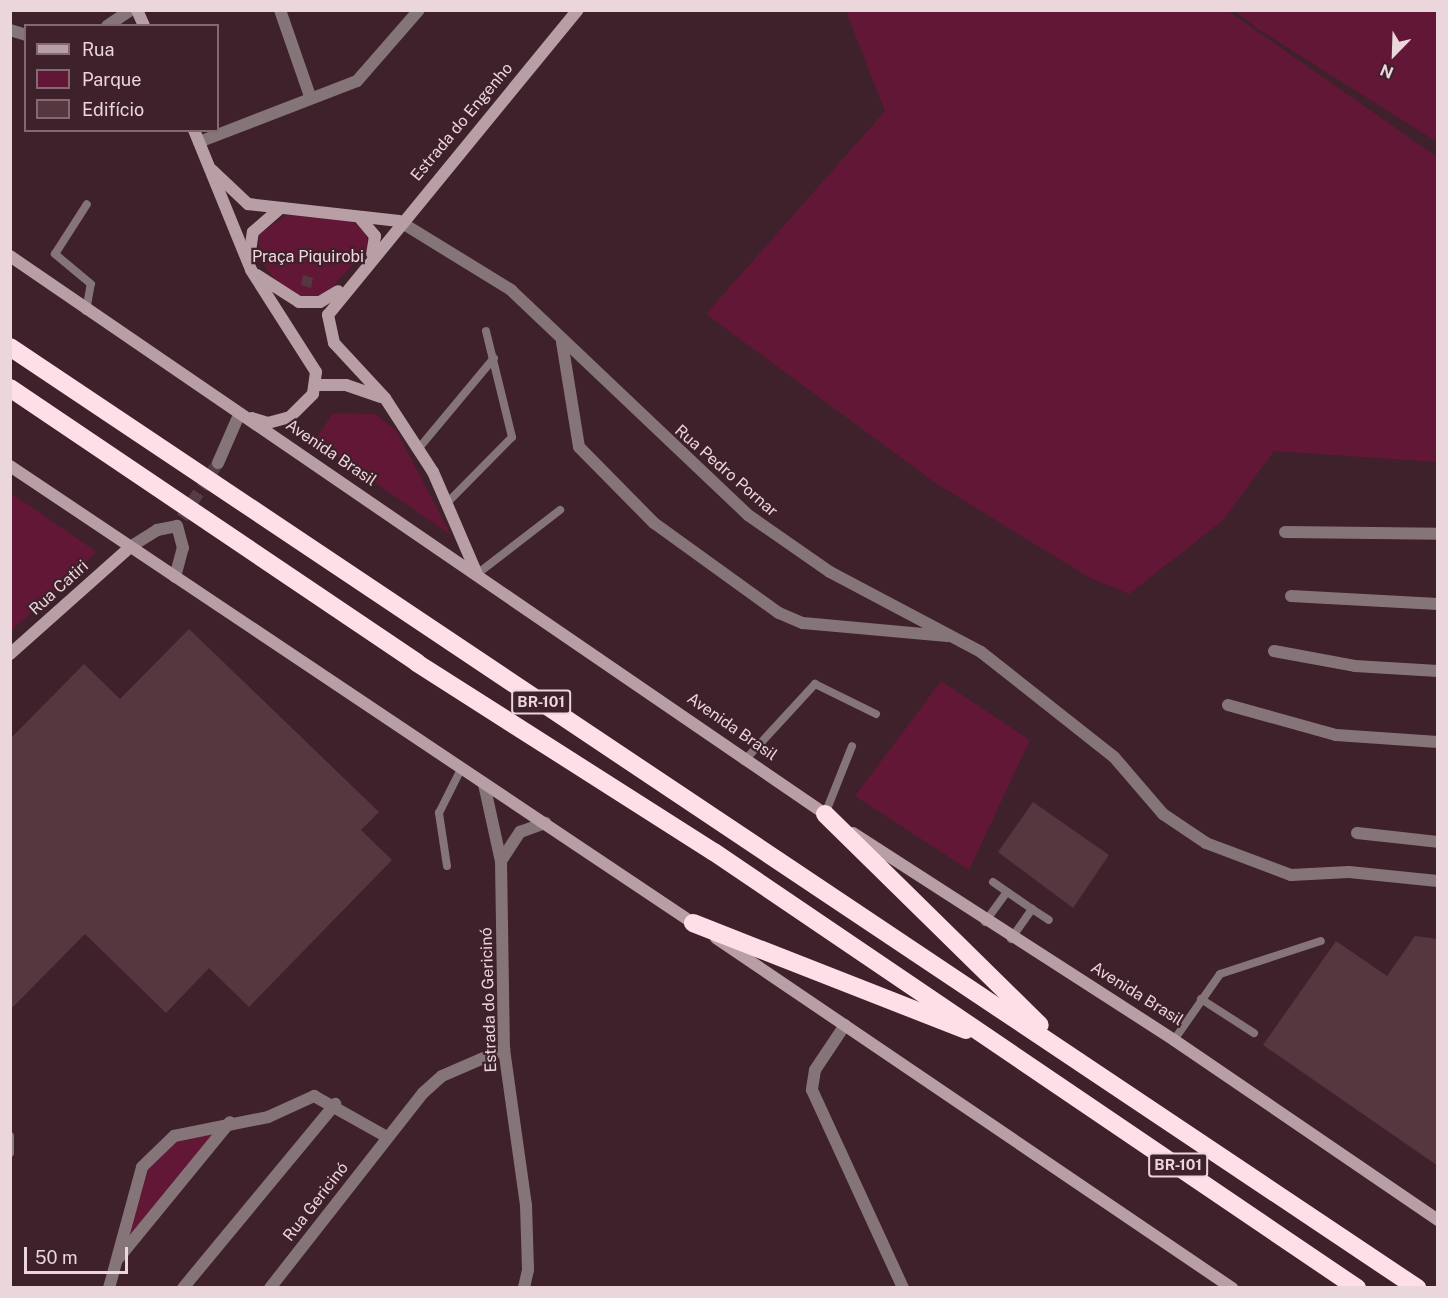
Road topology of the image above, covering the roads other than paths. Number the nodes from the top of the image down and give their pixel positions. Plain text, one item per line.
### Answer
1 (131, 10) edge
2 (137, 10) edge
3 (280, 10) edge
4 (419, 10) edge
5 (578, 10) edge
6 (110, 24) edge
7 (143, 24) edge
8 (309, 96) junction
9 (219, 128) edge
10 (196, 136) edge
11 (209, 164) junction
12 (87, 204) dead end
13 (280, 209) junction
14 (359, 217) junction
15 (399, 221) junction
16 (372, 255) junction
17 (10, 256) edge
18 (250, 267) junction
19 (355, 276) junction
20 (86, 311) junction
21 (486, 331) dead end
22 (562, 342) junction
23 (10, 347) edge
24 (494, 358) junction
25 (318, 385) junction
26 (10, 388) edge
27 (385, 398) junction
28 (239, 414) junction
29 (419, 448) junction
30 (218, 463) tunnel mouth
31 (10, 466) edge
32 (448, 502) junction
33 (560, 510) dead end
34 (1284, 532) dead end
35 (1437, 534) edge
36 (130, 547) junction
37 (477, 574) junction
38 (175, 577) junction
39 (1291, 596) dead end
40 (1437, 604) edge
41 (949, 636) junction
42 (1274, 651) dead end
43 (10, 654) edge
44 (1437, 671) edge
45 (1228, 705) dead end
46 (876, 714) dead end
47 (1437, 742) edge
48 (852, 746) dead end
49 (744, 761) junction
50 (461, 768) junction
51 (484, 784) junction
52 (825, 814) junction
53 (545, 823) junction
54 (1357, 833) dead end
55 (1437, 842) edge
56 (501, 861) junction
57 (447, 866) dead end
58 (993, 882) dead end
59 (1437, 882) edge
60 (1007, 892) junction
61 (1032, 909) junction
62 (1050, 920) dead end
63 (985, 922) junction
64 (693, 923) junction
65 (1011, 939) junction
66 (1321, 941) dead end
67 (1201, 999) junction
68 (845, 1024) junction
69 (1254, 1033) dead end
70 (1174, 1040) junction
71 (998, 1043) junction
72 (504, 1050) junction
73 (1072, 1056) junction
74 (336, 1104) junction
75 (230, 1122) junction
76 (10, 1136) edge
77 (387, 1137) junction
78 (10, 1153) edge
79 (1437, 1221) edge
80 (114, 1264) junction
81 (109, 1287) edge
82 (183, 1287) edge
83 (270, 1287) edge
84 (524, 1287) edge
85 (903, 1287) edge
86 (1232, 1287) edge
87 (1357, 1287) edge
88 (1418, 1287) edge

1 - 6 street
2 - 7 main road
3 - 8 street
4 - 8 street
5 - 15 main road, Estrada do Engenho
8 - 9 street
10 - 11 main road
11 - 13 main road
11 - 18 main road
12 - 20 lane
13 - 14 main road
13 - 18 main road
14 - 15 main road
14 - 16 main road
15 - 16 main road, Estrada do Engenho
15 - 22 street, Rua Pedro Pornar
16 - 19 main road
17 - 20 main road, Avenida Brasil
18 - 19 main road
18 - 25 main road
19 - 27 main road
20 - 28 main road, Avenida Brasil
21 - 24 lane
22 - 41 street, Rua Pedro Pornar
22 - 41 street
23 - 73 highway, BR-101
24 - 29 lane
24 - 32 lane
25 - 27 main road
25 - 28 main road
26 - 71 highway, BR-101
27 - 29 main road
28 - 30 street
28 - 37 main road, Avenida Brasil
29 - 32 main road
31 - 36 main road
32 - 37 main road
33 - 37 lane
34 - 35 street
36 - 38 main road
36 - 38 street
36 - 43 main road, Rua Catiri
37 - 49 main road, Avenida Brasil
38 - 50 main road
39 - 40 street
41 - 59 street, Rua Pedro Pornar
42 - 44 street
45 - 47 street
46 - 49 lane
48 - 52 lane
49 - 52 main road, Avenida Brasil
50 - 51 main road
50 - 57 lane
51 - 53 main road
51 - 56 street, Estrada do Gericinó
52 - 63 main road, Avenida Brasil
52 - 73 highway
53 - 56 street
53 - 64 main road
54 - 55 street
56 - 72 street, Estrada do Gericinó
58 - 60 lane
60 - 61 lane
60 - 63 lane
61 - 62 lane
61 - 65 lane
63 - 65 main road, Avenida Brasil
64 - 68 main road
64 - 71 highway
65 - 70 main road, Avenida Brasil
66 - 67 lane
67 - 69 lane
67 - 70 lane
68 - 85 street
68 - 86 main road
70 - 79 main road, Avenida Brasil
71 - 87 highway, BR-101
72 - 77 street, Rua Gericinó
72 - 84 street, Estrada do Gericinó
73 - 88 highway, BR-101
74 - 75 street
74 - 77 street
74 - 82 street
75 - 80 street
75 - 80 street
76 - 78 lane
77 - 83 street, Rua Gericinó
80 - 81 street

